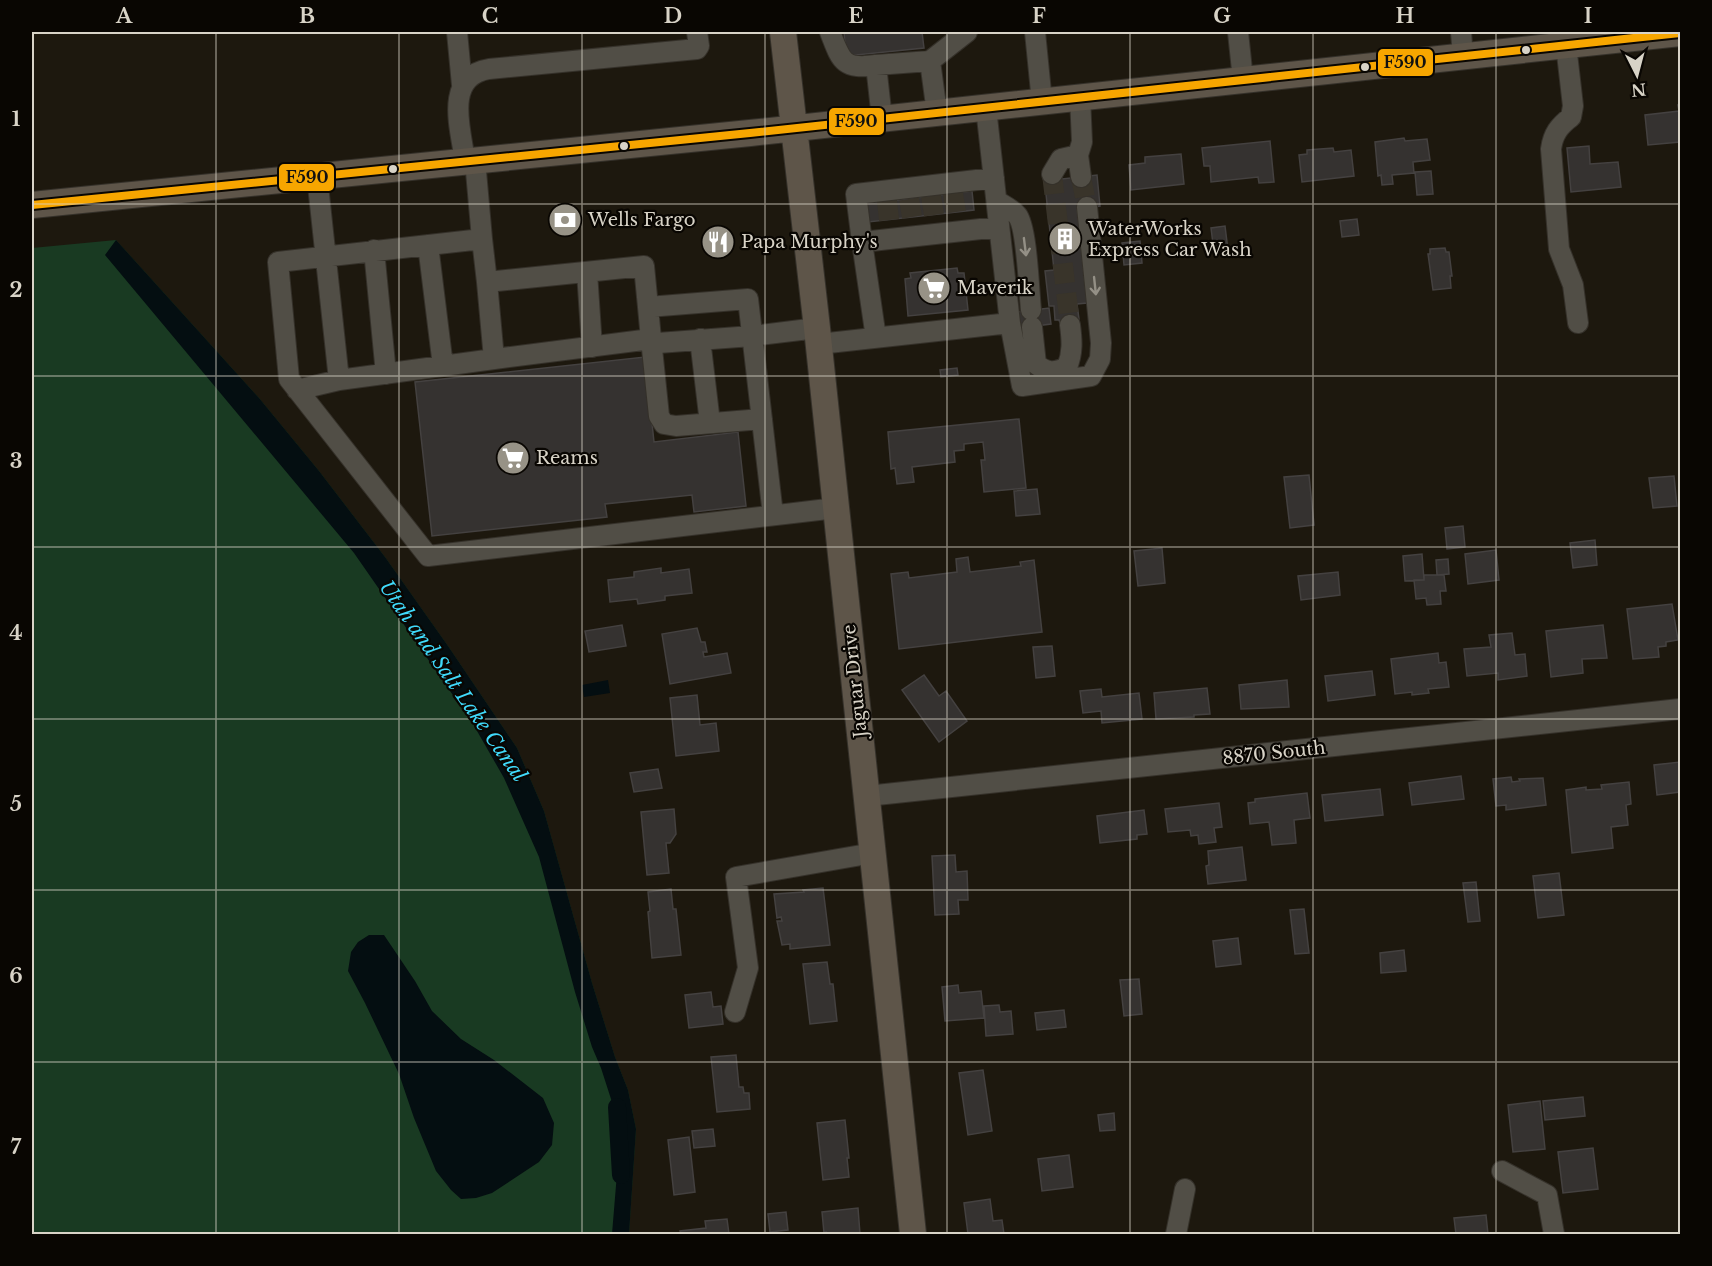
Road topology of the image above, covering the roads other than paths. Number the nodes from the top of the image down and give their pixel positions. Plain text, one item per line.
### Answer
1 (457, 32) edge
2 (698, 32) edge
3 (783, 32) edge
4 (830, 32) edge
5 (967, 32) edge
6 (1035, 32) edge
7 (1238, 32) edge
8 (1680, 33) edge
9 (1462, 44) edge
10 (1566, 45) junction
11 (930, 61) junction
12 (876, 65) junction
13 (1243, 80) junction
14 (462, 85) junction
15 (1080, 97) junction
16 (1042, 102) junction
17 (986, 108) junction
18 (936, 113) junction
19 (882, 119) junction
20 (794, 128) junction
21 (1078, 155) junction
22 (470, 161) junction
23 (1052, 174) dead end
24 (318, 176) junction
25 (1081, 177) tunnel mouth
26 (994, 178) junction
27 (997, 201) junction
28 (32, 205) edge
29 (955, 205) junction
30 (933, 207) junction
31 (1087, 207) tunnel mouth
32 (911, 210) junction
33 (888, 212) junction
34 (999, 227) junction
35 (482, 238) junction
36 (862, 242) junction
37 (428, 244) junction
38 (374, 250) junction
39 (325, 256) junction
40 (587, 272) junction
41 (487, 282) junction
42 (648, 307) junction
43 (1029, 322) junction
44 (1578, 323) dead end
45 (1070, 325) tunnel mouth
46 (753, 336) junction
47 (818, 336) junction
48 (876, 338) junction
49 (651, 339) junction
50 (700, 339) junction
51 (591, 347) junction
52 (494, 359) junction
53 (443, 366) junction
54 (386, 374) junction
55 (339, 380) junction
56 (297, 390) junction
57 (762, 419) junction
58 (710, 423) junction
59 (836, 508) junction
60 (773, 515) junction
61 (1680, 709) edge
62 (867, 796) junction
63 (873, 853) junction
64 (735, 1012) dead end
65 (1502, 1172) dead end
66 (1185, 1190) dead end
67 (913, 1234) edge
68 (1176, 1234) edge
69 (1554, 1234) edge

1 - 14 street
2 - 14 street
3 - 20 main road, Jaguar Drive
4 - 12 street
5 - 11 street
6 - 16 street
7 - 13 street
8 - 10 main road
9 - 10 main road
9 - 13 main road
10 - 44 street
11 - 12 street
11 - 18 street
12 - 19 street
13 - 15 main road
14 - 22 street
15 - 16 main road
15 - 21 street
16 - 17 main road
17 - 18 main road
17 - 26 street
18 - 19 main road
19 - 20 main road
20 - 22 main road
20 - 47 main road, Jaguar Drive
21 - 23 street
21 - 25 street
22 - 24 main road
22 - 35 street
24 - 28 main road
24 - 39 street
26 - 27 street
26 - 29 street
27 - 34 street
27 -> 43 street
29 - 30 street
29 - 30 street
29 - 34 street
30 - 32 street
30 - 32 street
31 -> 43 street
32 - 33 street
32 - 33 street
33 - 36 street
33 - 36 street
34 - 43 street
35 - 37 street
35 - 41 street
36 - 48 street
37 - 38 street
37 - 53 street
38 - 39 street
38 - 54 street
39 - 55 street
39 - 56 street
40 - 41 street
40 - 42 street
40 - 51 street
41 - 52 street
42 - 46 street
42 - 49 street
43 - 45 street
43 - 48 street
46 - 47 street
46 - 50 street
46 - 57 street
47 - 48 street
47 - 59 main road, Jaguar Drive
49 - 50 street
49 - 51 street
49 - 58 street
50 - 58 street
51 - 52 street
52 - 53 street
53 - 54 street
54 - 55 street
55 - 56 street
56 - 60 street
57 - 58 street
57 - 60 street
59 - 60 street
59 - 62 main road, Jaguar Drive
61 - 62 street, 8870 South
62 - 63 main road, Jaguar Drive
63 - 64 street
63 - 67 main road, Jaguar Drive
65 - 69 street
66 - 68 street

